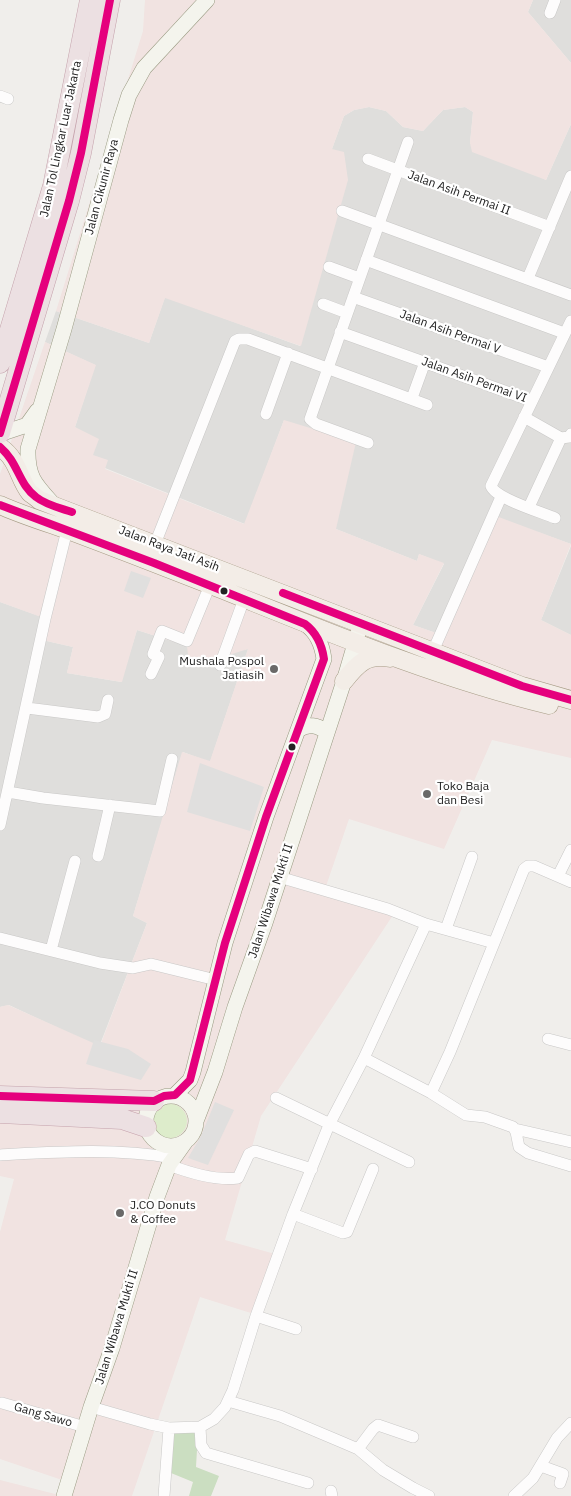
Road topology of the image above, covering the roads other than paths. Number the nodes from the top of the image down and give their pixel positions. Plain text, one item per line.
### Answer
1 (90, 0) edge
2 (110, 0) edge
3 (207, 0) edge
4 (555, 0) edge
5 (550, 13) dead end
6 (408, 142) dead end
7 (368, 159) dead end
8 (398, 170) junction
9 (571, 176) edge
10 (342, 211) dead end
11 (378, 224) junction
12 (550, 226) junction
13 (366, 260) junction
14 (329, 267) dead end
15 (359, 278) junction
16 (528, 278) junction
17 (571, 295) edge
18 (353, 297) junction
19 (324, 304) dead end
20 (347, 313) junction
21 (571, 321) edge
22 (340, 332) junction
23 (564, 333) junction
24 (288, 353) junction
25 (425, 362) junction
26 (0, 364) edge
27 (328, 367) junction
28 (548, 368) junction
29 (412, 398) junction
30 (44, 399) junction
31 (532, 401) junction
32 (427, 405) dead end
33 (266, 414) dead end
34 (524, 417) junction
35 (1, 430) edge
36 (566, 436) edge
37 (368, 443) dead end
38 (0, 447) edge
39 (502, 496) junction
40 (0, 505) edge
41 (55, 506) junction
42 (529, 507) junction
43 (555, 518) dead end
44 (67, 530) junction
45 (155, 544) junction
46 (210, 585) junction
47 (244, 599) junction
48 (333, 612) junction
49 (361, 623) junction
50 (305, 624) junction
51 (328, 631) junction
52 (355, 642) junction
53 (433, 651) junction
54 (406, 660) junction
55 (220, 665) dead end
56 (151, 674) dead end
57 (344, 681) junction
58 (108, 700) dead end
59 (571, 700) edge
60 (27, 708) junction
61 (571, 711) edge
62 (298, 730) junction
63 (327, 732) junction
64 (172, 759) dead end
65 (8, 792) junction
66 (110, 806) junction
67 (0, 825) edge
68 (571, 850) edge
69 (98, 856) dead end
70 (472, 857) dead end
71 (74, 861) dead end
72 (558, 876) junction
73 (279, 877) junction
74 (571, 882) edge
75 (426, 924) junction
76 (446, 929) junction
77 (0, 938) edge
78 (494, 943) junction
79 (51, 950) junction
80 (216, 980) junction
81 (548, 1039) dead end
82 (571, 1044) edge
83 (364, 1058) junction
84 (431, 1093) junction
85 (175, 1095) junction
86 (0, 1096) edge
87 (276, 1098) dead end
88 (154, 1101) junction
89 (0, 1113) edge
90 (196, 1121) junction
91 (330, 1125) junction
92 (515, 1130) junction
93 (151, 1134) junction
94 (186, 1141) junction
95 (571, 1142) edge
96 (0, 1155) edge
97 (171, 1162) junction
98 (409, 1162) dead end
99 (571, 1166) edge
100 (312, 1169) junction
101 (373, 1169) dead end
102 (293, 1214) junction
103 (256, 1316) junction
104 (296, 1329) dead end
105 (228, 1401) junction
106 (2, 1403) dead end
107 (91, 1407) junction
108 (571, 1423) edge
109 (85, 1427) junction
110 (200, 1427) junction
111 (169, 1428) junction
112 (413, 1437) dead end
113 (358, 1449) junction
114 (541, 1466) junction
115 (308, 1483) dead end
116 (560, 1483) dead end
117 (64, 1496) edge
118 (164, 1496) edge
119 (429, 1496) edge
120 (514, 1496) edge

1 - 26 highway, Jalan Tol Lingkar Luar Jakarta
2 - 35 highway, Jalan Tol Lingkar Luar Jakarta
3 - 30 main road, Jalan Cikunir Raya
4 - 5 street
6 - 8 street
7 - 8 street, Jalan Asih Permai II
8 - 11 street
8 - 12 street, Jalan Asih Permai II
9 - 12 street
10 - 11 street
11 - 13 street
11 - 16 street
12 - 16 street
13 - 15 street
13 - 23 street
14 - 15 street
15 - 18 street
16 - 17 street
18 - 20 street
18 - 28 street, Jalan Asih Permai V
19 - 20 street
20 - 22 street
21 - 23 street
22 - 25 street, Jalan Asih Permai VI
22 - 27 street
23 - 28 street
24 - 27 street
24 - 33 street
24 - 45 street
25 - 29 street
25 - 31 street, Jalan Asih Permai VI
27 - 29 street
27 - 37 street
28 - 31 street
29 - 32 street
30 - 35 main road
30 - 41 main road
31 - 34 street, Jalan Asih Permai VI
34 - 36 street
34 - 39 street, Jalan Asih Permai VI
36 - 42 street
38 - 41 main road, Jalan Raya Jati Asih
39 - 42 street
39 - 53 street
40 - 44 main road, Jalan Raya Jati Asih
41 - 45 main road, Jalan Raya Jati Asih
42 - 43 street
44 - 46 main road, Jalan Raya Jati Asih
44 - 60 street
45 - 48 main road, Jalan Raya Jati Asih
46 - 47 main road, Jalan Raya Jati Asih
46 - 56 street
47 - 50 main road, Jalan Raya Jati Asih
47 - 55 street
48 - 49 main road, Jalan Raya Jati Asih
48 - 51 main road
49 - 52 main road
49 - 53 main road, Jalan Raya Jati Asih
50 - 51 main road, Jalan Raya Jati Asih
50 - 62 main road
51 - 52 main road, Jalan Raya Jati Asih
52 - 54 main road, Jalan Raya Jati Asih
52 - 57 main road, Jalan Wibawa Mukti II
53 - 59 main road, Jalan Raya Jati Asih
54 - 57 main road
54 - 61 main road, Jalan Raya Jati Asih
57 - 63 main road, Jalan Wibawa Mukti II
58 - 60 street
60 - 65 street
62 - 63 main road
62 - 80 main road
63 - 73 main road, Jalan Wibawa Mukti II
64 - 66 street
65 - 66 street
65 - 67 street
66 - 69 street
68 - 72 street
70 - 76 street
71 - 79 street
72 - 74 street
72 - 78 street
73 - 75 street
73 - 90 main road, Jalan Wibawa Mukti II
75 - 76 street
75 - 83 street
76 - 78 street
77 - 79 street
78 - 84 street
79 - 80 street
80 - 85 main road
81 - 82 street
83 - 84 street
83 - 91 street
84 - 92 street
85 - 88 main road
85 - 90 main road
86 - 88 highway
87 - 91 street
88 - 93 main road
89 - 93 highway
90 - 94 main road
91 - 98 street
91 - 100 street
92 - 95 street
92 - 99 street
93 - 94 main road
93 - 97 main road
94 - 97 main road, Jalan Wibawa Mukti II
96 - 97 street
97 - 100 street
97 - 107 main road, Jalan Wibawa Mukti II
100 - 102 street
101 - 102 street
102 - 103 street
103 - 104 street
103 - 105 street
105 - 110 street
105 - 113 street
106 - 109 street, Gang Sawo
107 - 109 main road, Jalan Wibawa Mukti II
107 - 111 street
108 - 114 street
109 - 117 main road, Jalan Wibawa Mukti II
110 - 111 street
110 - 115 street
111 - 118 street
112 - 113 street
113 - 119 street
114 - 116 street
114 - 120 street

